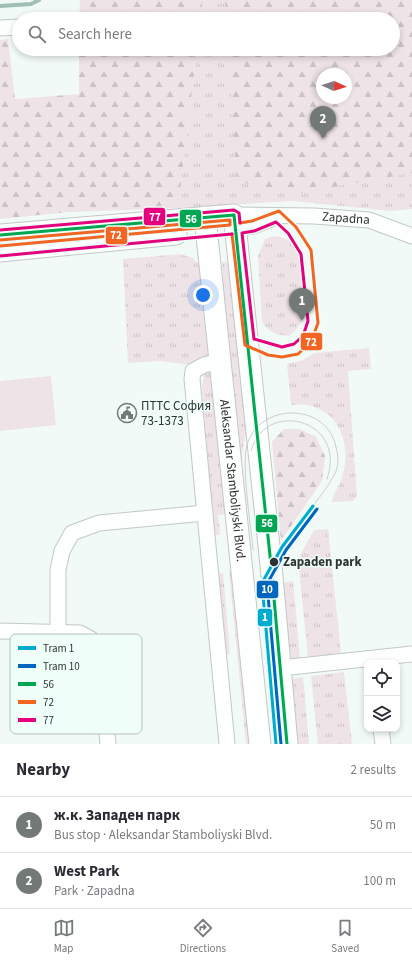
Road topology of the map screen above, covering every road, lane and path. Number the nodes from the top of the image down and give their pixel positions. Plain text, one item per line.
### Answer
1 (12, 27) edge
2 (0, 28) edge
3 (235, 222) junction
4 (206, 225) junction
5 (0, 235) edge
6 (412, 236) edge
7 (0, 251) edge
8 (220, 361) junction
9 (204, 513) junction
10 (0, 631) edge
11 (58, 633) junction
12 (80, 634) edge
13 (412, 654) edge
14 (379, 660) edge
15 (364, 662) edge
16 (281, 668) junction
17 (381, 732) edge
18 (107, 734) edge
19 (108, 744) edge
20 (227, 744) edge
21 (260, 744) edge
22 (287, 744) edge
23 (383, 744) edge

1 - 2 street
3 - 4 street, Zapadna
3 - 6 street, Zapadna
3 - 16 street
4 - 5 street, Zapadna
4 - 7 street, Zapadna
4 - 8 street, Aleksandar Stamboliyski Blvd.
8 - 9 street
8 - 21 street, Aleksandar Stamboliyski Blvd.
9 - 11 street
9 - 20 street
10 - 11 street
11 - 12 street
13 - 14 street
15 - 16 street
16 - 22 street
17 - 23 street
18 - 19 street

